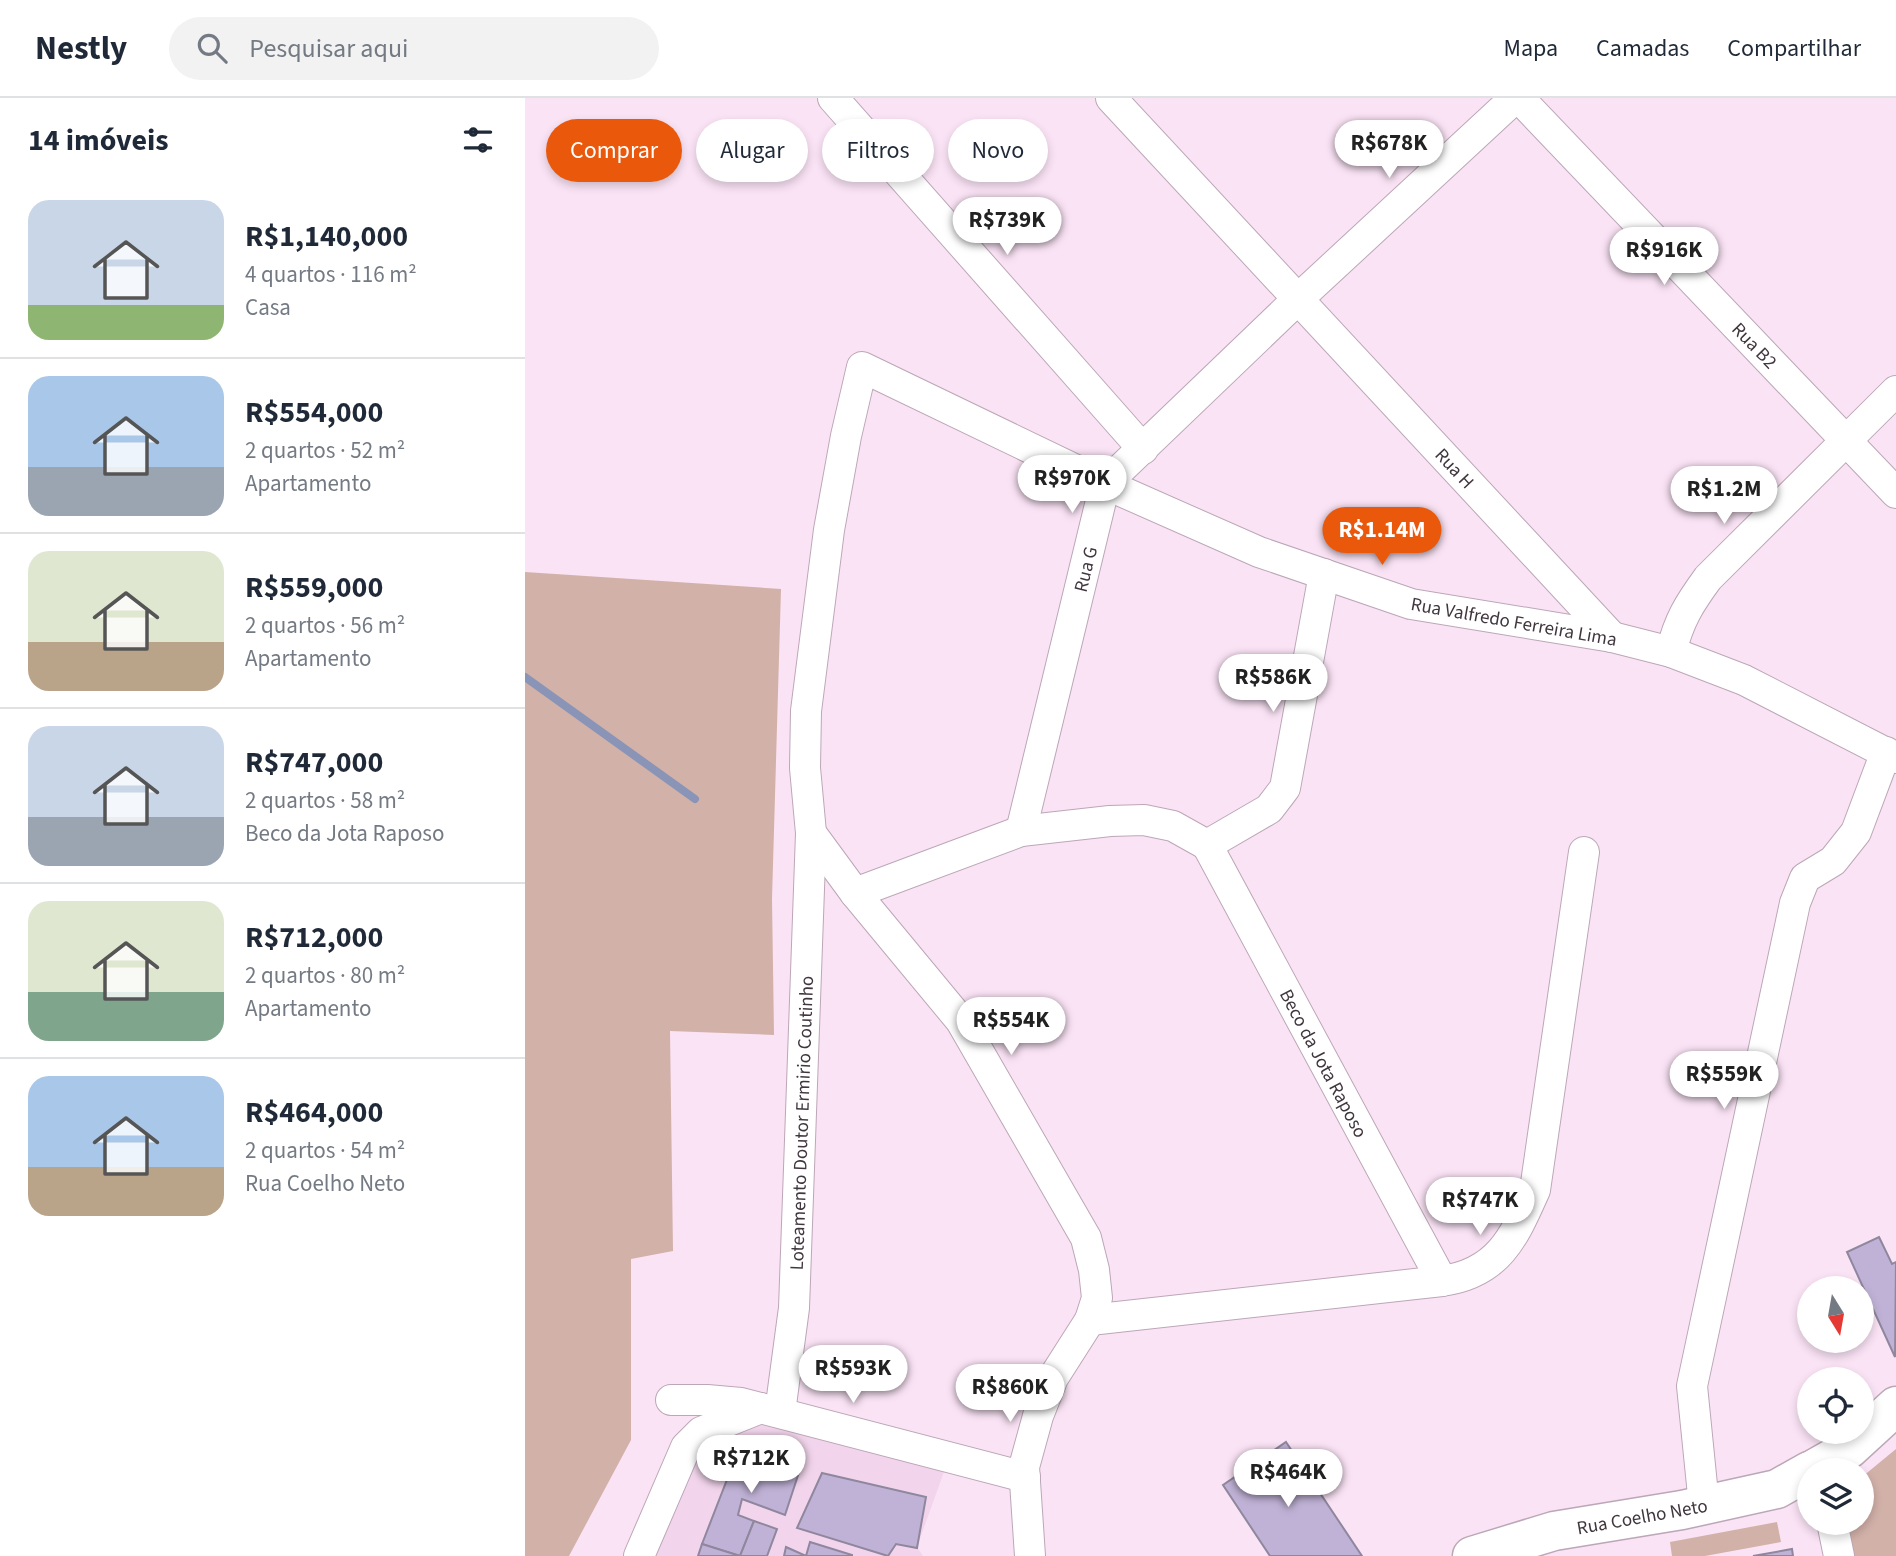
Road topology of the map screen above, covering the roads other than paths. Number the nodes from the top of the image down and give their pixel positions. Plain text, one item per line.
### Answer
1 (833, 98) edge
2 (1111, 98) edge
3 (1517, 98) edge
4 (1298, 299) junction
5 (862, 367) joint
6 (1896, 391) edge
7 (1846, 440) junction
8 (1143, 449) junction
9 (1105, 484) junction
10 (1896, 493) edge
11 (1324, 574) junction
12 (1612, 637) junction
13 (1671, 652) junction
14 (1891, 755) edge
15 (1021, 831) junction
16 (811, 833) junction
17 (1207, 845) junction
18 (1584, 852) dead end
19 (855, 892) junction
20 (1442, 1281) junction
21 (1090, 1320) junction
22 (671, 1400) dead end
23 (771, 1410) junction
24 (1893, 1416) edge
25 (1833, 1458) edge
26 (1025, 1477) junction
27 (1797, 1478) edge
28 (1704, 1505) junction
29 (1835, 1535) edge
30 (639, 1556) edge
31 (1030, 1556) edge
32 (1472, 1556) edge
33 (1839, 1556) edge

1 - 8 street
2 - 4 street
3 - 4 street
3 - 7 street, Rua B2
4 - 8 street
4 - 12 street, Rua H
5 - 9 street, Rua Valfredo Ferreira Lima
5 - 16 street, Loteamento Doutor Ermirio Coutinho
6 - 7 street
7 - 10 street, Rua B2
7 - 13 street
8 - 9 street
9 - 11 street, Rua Valfredo Ferreira Lima
9 - 15 street, Rua G
11 - 12 street, Rua Valfredo Ferreira Lima
11 - 17 street
12 - 13 street, Rua Valfredo Ferreira Lima
13 - 14 street, Rua Valfredo Ferreira Lima
14 - 28 street
15 - 17 street
15 - 19 street
16 - 19 street
16 - 23 street, Loteamento Doutor Ermirio Coutinho
17 - 20 street, Beco da Jota Raposo
18 - 20 street
19 - 21 street
20 - 21 street
21 - 26 street
22 - 23 street
23 - 26 street
23 - 30 street
24 - 25 street, Rua Coelho Neto
26 - 31 street
27 - 28 street, Rua Coelho Neto
28 - 32 street, Rua Coelho Neto
29 - 33 street

